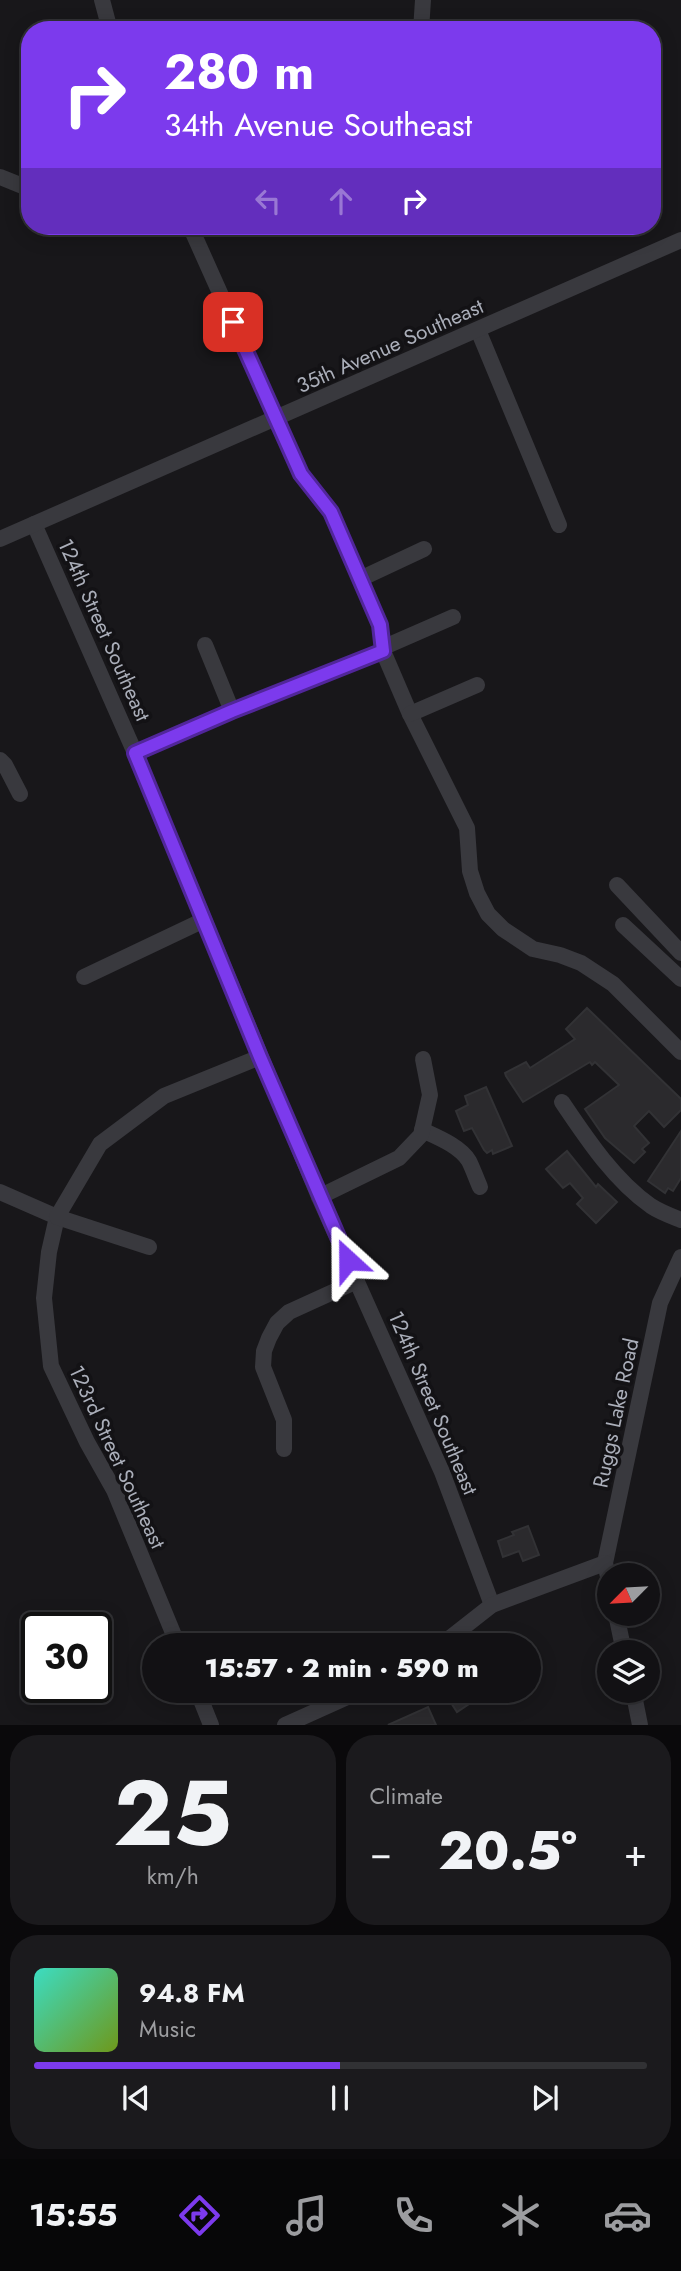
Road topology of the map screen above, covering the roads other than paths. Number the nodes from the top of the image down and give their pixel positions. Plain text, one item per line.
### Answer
1 (102, 0) edge
2 (423, 0) edge
3 (108, 21) edge
4 (422, 21) edge
5 (0, 177) edge
6 (21, 185) edge
7 (194, 235) edge
8 (681, 240) edge
9 (478, 330) junction
10 (276, 419) junction
11 (34, 524) junction
12 (559, 525) dead end
13 (0, 539) edge
14 (424, 549) dead end
15 (360, 579) junction
16 (453, 617) dead end
17 (205, 645) dead end
18 (383, 650) junction
19 (477, 685) dead end
20 (232, 711) junction
21 (410, 714) junction
22 (135, 753) junction
23 (0, 760) edge
24 (20, 794) dead end
25 (617, 884) dead end
26 (204, 920) junction
27 (623, 925) dead end
28 (681, 953) edge
29 (84, 977) dead end
30 (681, 979) edge
31 (681, 1052) edge
32 (260, 1057) junction
33 (423, 1059) dead end
34 (562, 1102) dead end
35 (422, 1130) junction
36 (480, 1187) dead end
37 (0, 1192) edge
38 (320, 1197) junction
39 (57, 1217) junction
40 (681, 1220) edge
41 (149, 1247) dead end
42 (681, 1257) edge
43 (357, 1281) junction
44 (284, 1449) dead end
45 (605, 1563) edge
46 (597, 1566) edge
47 (492, 1605) junction
48 (173, 1633) edge
49 (456, 1633) edge
50 (202, 1703) edge
51 (334, 1703) edge
52 (636, 1703) edge
53 (211, 1725) edge
54 (285, 1725) edge
55 (640, 1725) edge

1 - 3 street
2 - 4 street
5 - 6 street
7 - 10 street
8 - 9 street, 35th Avenue Southeast
9 - 10 street, 35th Avenue Southeast
9 - 12 street
10 - 11 street, 35th Avenue Southeast
10 - 15 street
11 - 13 street, 35th Avenue Southeast
11 - 22 street, 124th Street Southeast
14 - 15 street
15 - 18 street
16 - 18 street
17 - 20 street
18 - 20 street
18 - 21 street
19 - 21 street
20 - 22 street
21 - 31 street
22 - 26 street, 124th Street Southeast
23 - 24 street
25 - 28 street
26 - 29 street
26 - 32 street, 124th Street Southeast
27 - 30 street
32 - 38 street, 124th Street Southeast
32 - 39 street, 123rd Street Southeast
33 - 35 street
34 - 40 street
35 - 36 street
35 - 38 street
37 - 39 street
38 - 43 street, 124th Street Southeast
39 - 41 street
39 - 48 street, 123rd Street Southeast
42 - 45 street, Ruggs Lake Road
43 - 44 street
43 - 47 street, 124th Street Southeast
46 - 47 street
47 - 49 street
50 - 53 street
51 - 54 street
52 - 55 street

